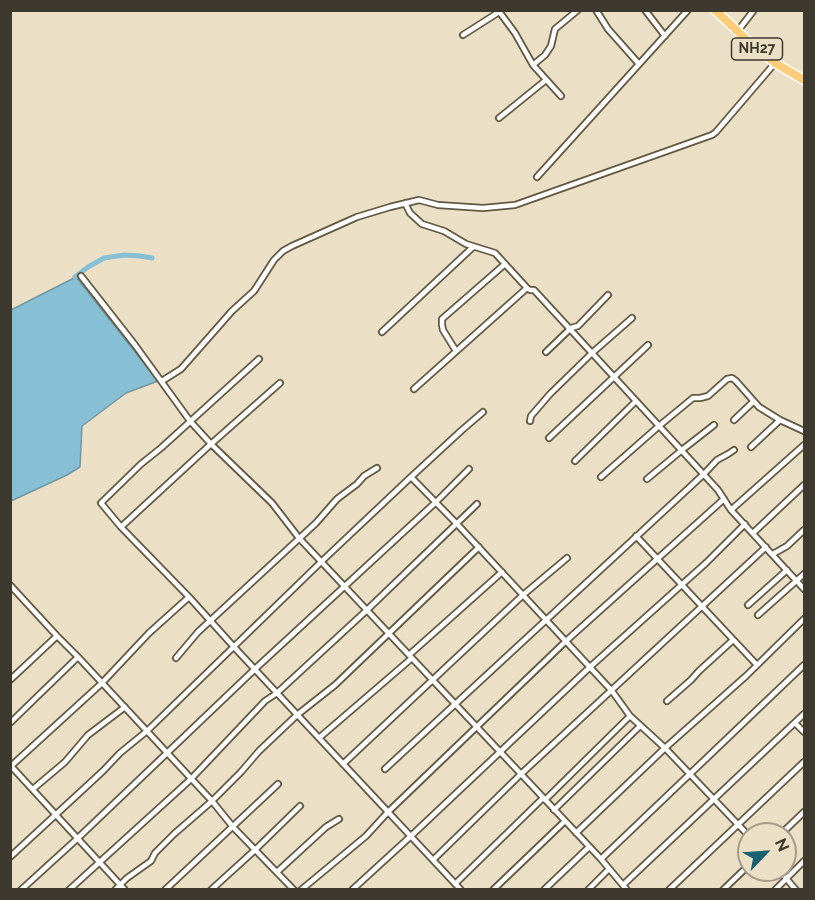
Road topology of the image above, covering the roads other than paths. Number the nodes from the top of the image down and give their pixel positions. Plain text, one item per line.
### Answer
1 (578, 10) edge
2 (596, 10) edge
3 (645, 10) edge
4 (688, 10) edge
5 (715, 10) edge
6 (754, 10) edge
7 (499, 11) edge
8 (737, 32) junction
9 (463, 35) dead end
10 (665, 36) junction
11 (775, 63) junction
12 (639, 64) junction
13 (533, 65) junction
14 (546, 80) junction
15 (804, 80) edge
16 (561, 96) dead end
17 (499, 118) dead end
18 (537, 177) dead end
19 (405, 203) junction
20 (473, 247) junction
21 (505, 264) junction
22 (81, 276) dead end
23 (527, 288) junction
24 (608, 295) dead end
25 (632, 318) dead end
26 (571, 328) junction
27 (382, 332) dead end
28 (648, 345) dead end
29 (456, 351) junction
30 (546, 352) dead end
31 (592, 353) junction
32 (259, 359) dead end
33 (615, 378) junction
34 (162, 381) junction
35 (280, 383) dead end
36 (414, 389) dead end
37 (636, 401) junction
38 (753, 402) junction
39 (483, 412) dead end
40 (734, 420) dead end
41 (780, 420) junction
42 (190, 421) junction
43 (530, 422) dead end
44 (714, 425) dead end
45 (659, 426) junction
46 (804, 431) edge
47 (549, 438) dead end
48 (211, 444) junction
49 (804, 445) edge
50 (751, 447) dead end
51 (682, 450) junction
52 (734, 450) dead end
53 (574, 461) dead end
54 (377, 468) dead end
55 (469, 469) dead end
56 (704, 474) junction
57 (411, 477) junction
58 (601, 477) dead end
59 (647, 479) dead end
60 (804, 485) edge
61 (724, 499) junction
62 (436, 502) junction
63 (477, 504) dead end
64 (731, 510) junction
65 (458, 524) junction
66 (745, 524) junction
67 (122, 526) junction
68 (804, 530) edge
69 (753, 533) junction
70 (636, 536) junction
71 (299, 538) junction
72 (479, 547) junction
73 (766, 547) junction
74 (773, 555) junction
75 (567, 558) dead end
76 (658, 559) junction
77 (321, 562) junction
78 (787, 570) junction
79 (502, 572) junction
80 (804, 574) edge
81 (797, 581) junction
82 (681, 584) junction
83 (345, 587) junction
84 (12, 588) edge
85 (804, 589) edge
86 (523, 595) junction
87 (189, 597) junction
88 (748, 605) dead end
89 (702, 606) junction
90 (367, 610) junction
91 (758, 615) dead end
92 (546, 619) junction
93 (804, 619) edge
94 (211, 621) junction
95 (389, 633) junction
96 (57, 636) junction
97 (733, 640) junction
98 (566, 641) junction
99 (234, 647) junction
100 (78, 657) junction
101 (410, 657) junction
102 (177, 658) dead end
103 (757, 665) junction
104 (804, 665) edge
105 (590, 667) junction
106 (255, 669) junction
107 (10, 680) edge
108 (432, 680) junction
109 (102, 683) junction
110 (612, 691) junction
111 (277, 693) junction
112 (667, 701) dead end
113 (454, 704) junction
114 (125, 707) junction
115 (804, 714) edge
116 (297, 715) junction
117 (630, 716) junction
118 (10, 723) edge
119 (795, 723) junction
120 (640, 726) junction
121 (477, 728) junction
122 (147, 731) junction
123 (804, 732) edge
124 (319, 738) junction
125 (665, 748) junction
126 (167, 752) junction
127 (500, 752) junction
128 (804, 762) edge
129 (343, 764) junction
130 (11, 766) edge
131 (385, 769) dead end
132 (689, 773) junction
133 (521, 774) junction
134 (191, 779) junction
135 (278, 784) dead end
136 (33, 789) junction
137 (544, 799) junction
138 (713, 799) junction
139 (212, 801) junction
140 (300, 806) dead end
141 (554, 810) junction
142 (388, 812) junction
143 (56, 815) junction
144 (339, 819) dead end
145 (565, 821) junction
146 (740, 822) edge
147 (737, 823) edge
148 (737, 825) edge
149 (233, 827) junction
150 (576, 833) junction
151 (411, 836) junction
152 (78, 838) junction
153 (589, 847) junction
154 (255, 850) junction
155 (10, 857) edge
156 (601, 858) junction
157 (433, 860) junction
158 (99, 861) junction
159 (609, 869) junction
160 (277, 872) junction
161 (737, 877) edge
162 (455, 884) junction
163 (120, 885) junction
164 (625, 887) edge
165 (21, 890) edge
166 (69, 890) edge
167 (115, 890) edge
168 (125, 890) edge
169 (165, 890) edge
170 (211, 890) edge
171 (294, 890) edge
172 (301, 890) edge
173 (352, 890) edge
174 (461, 890) edge
175 (493, 890) edge
176 (544, 890) edge
177 (588, 890) edge
178 (669, 890) edge
179 (723, 890) edge

1 - 13 street
2 - 12 street
3 - 10 street
4 - 10 street
5 - 8 highway, NH27
6 - 8 street
7 - 9 street
7 - 13 street
8 - 11 highway, NH27
10 - 12 street
11 - 15 highway, NH27
11 - 19 street
12 - 18 street
13 - 14 street
14 - 16 street
14 - 17 street
19 - 20 street
19 - 34 street
20 - 21 street
20 - 27 street
21 - 23 street
21 - 29 street
22 - 34 street
23 - 26 street
23 - 29 street
24 - 26 street
25 - 31 street
26 - 30 street
26 - 31 street
28 - 33 street
29 - 36 street
31 - 33 street
31 - 43 street
32 - 42 street
33 - 37 street
33 - 47 street
34 - 42 street
35 - 48 street
37 - 45 street
37 - 53 street
38 - 40 street
38 - 41 street
38 - 45 street
39 - 57 street
41 - 46 street
41 - 50 street
42 - 48 street
42 - 67 street
44 - 51 street
45 - 51 street
45 - 58 street
48 - 67 street
48 - 71 street
49 - 64 street
51 - 56 street
51 - 59 street
52 - 56 street
54 - 71 street
55 - 62 street
56 - 61 street
56 - 70 street
57 - 62 street
57 - 77 street
60 - 69 street
61 - 64 street
61 - 76 street
62 - 65 street
62 - 83 street
63 - 65 street
64 - 66 street
65 - 72 street
65 - 90 street
66 - 69 street
66 - 82 street
67 - 87 street
68 - 74 street
69 - 73 street
70 - 76 street
70 - 92 street
71 - 77 street
71 - 94 street
72 - 79 street
72 - 95 street
73 - 74 street
73 - 89 street
74 - 78 street
75 - 86 street
76 - 82 street
76 - 98 street
77 - 83 street
77 - 99 street
78 - 81 street
78 - 88 street
79 - 86 street
79 - 101 street
80 - 81 street
81 - 85 street
81 - 91 street
82 - 89 street
82 - 105 street
83 - 90 street
83 - 106 street
84 - 96 street
86 - 92 street
86 - 108 street
87 - 94 street
87 - 109 street
89 - 97 street
89 - 110 street
90 - 95 street
90 - 111 street
92 - 98 street
92 - 113 street
93 - 103 street
94 - 99 street
94 - 102 street
95 - 101 street
95 - 116 street
96 - 100 street
96 - 107 street
97 - 103 street
97 - 112 street
98 - 105 street
98 - 121 street
99 - 106 street
99 - 122 street
100 - 109 street
100 - 118 street
101 - 108 street
101 - 124 street
103 - 125 street
104 - 132 street
105 - 110 street
105 - 127 street
106 - 111 street
106 - 126 street
108 - 113 street
108 - 129 street
109 - 114 street
109 - 130 street
110 - 117 street
110 - 133 street
111 - 116 street
111 - 134 street
113 - 121 street
113 - 131 street
114 - 122 street
114 - 136 street
115 - 119 street
116 - 124 street
116 - 139 street
117 - 120 street
117 - 137 street
119 - 123 street
119 - 138 street
120 - 125 street
120 - 141 street
121 - 127 street
121 - 142 street
122 - 126 street
122 - 143 street
124 - 129 street
125 - 132 street
125 - 150 street
126 - 134 street
126 - 152 street
127 - 133 street
127 - 151 street
128 - 146 street
129 - 142 street
130 - 136 street
132 - 138 street
132 - 156 street
133 - 137 street
133 - 157 street
134 - 139 street
134 - 158 street
135 - 149 street
136 - 143 street
137 - 141 street
137 - 162 street
138 - 147 street
138 - 164 street
139 - 149 street
139 - 163 street
140 - 154 street
141 - 145 street
142 - 151 street
142 - 172 street
143 - 152 street
143 - 155 street
144 - 160 street
145 - 150 street
145 - 175 street
148 - 178 street
149 - 154 street
149 - 169 street
150 - 153 street
151 - 157 street
151 - 173 street
152 - 158 street
152 - 165 street
153 - 156 street
153 - 176 street
154 - 160 street
154 - 170 street
156 - 159 street
157 - 162 street
158 - 163 street
158 - 166 street
159 - 164 street
159 - 177 street
160 - 171 street
161 - 179 street
162 - 174 street
163 - 167 street
163 - 168 street

